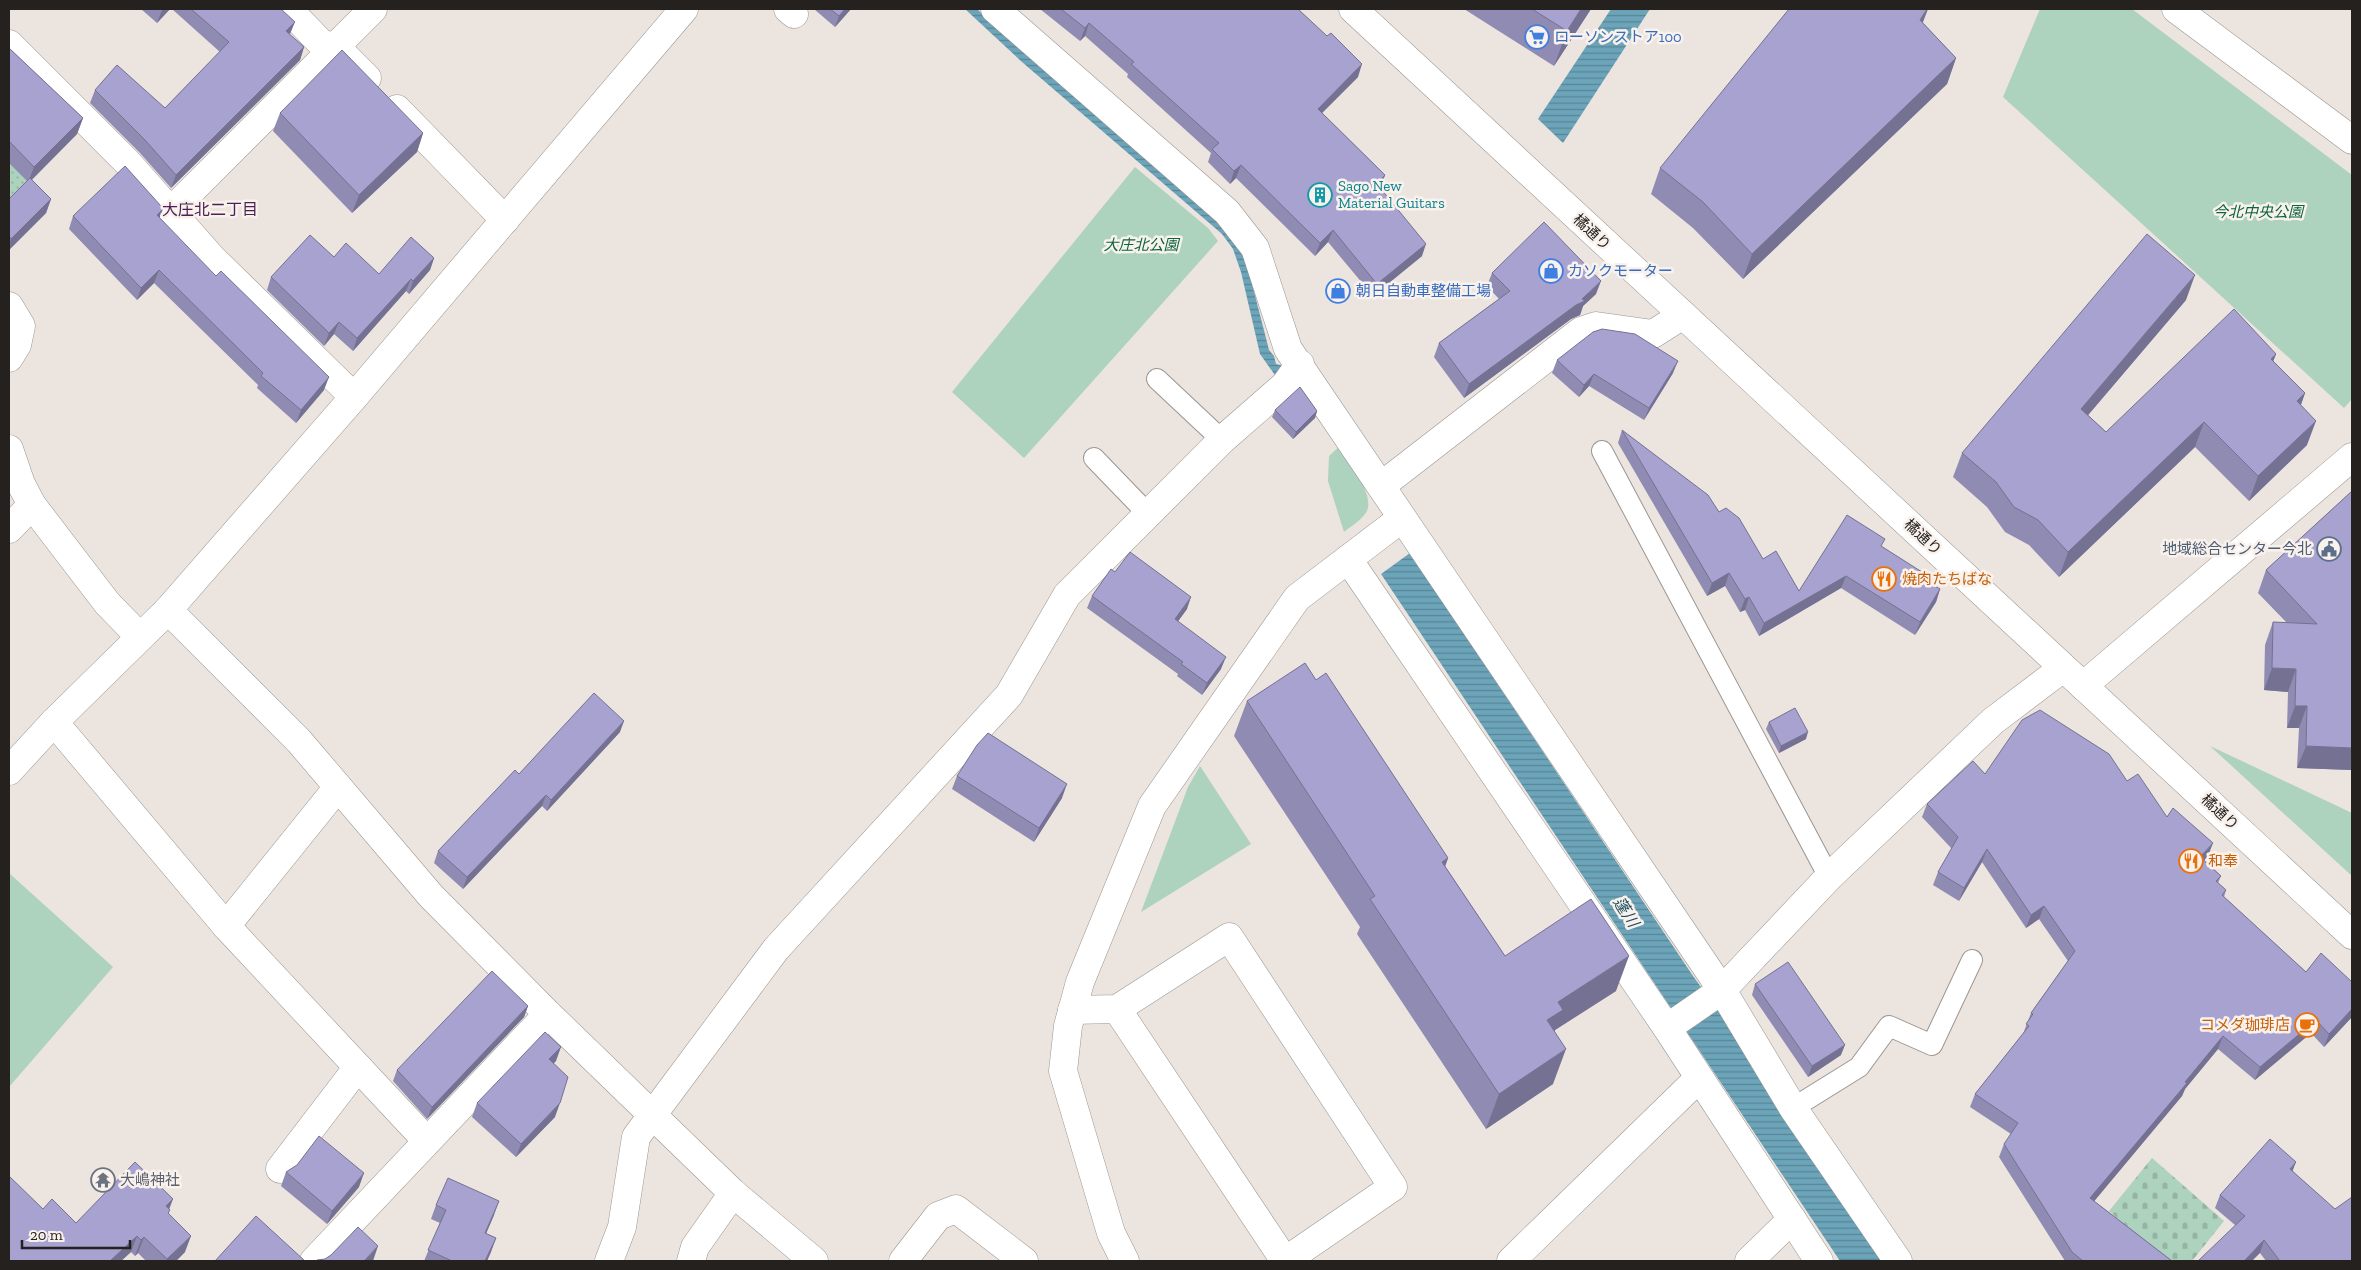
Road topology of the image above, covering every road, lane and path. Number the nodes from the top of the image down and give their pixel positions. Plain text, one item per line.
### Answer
1 (288, 9) edge
2 (373, 9) edge
3 (684, 9) edge
4 (995, 9) edge
5 (1352, 9) edge
6 (2176, 9) edge
7 (9, 44) edge
8 (333, 48) junction
9 (2352, 140) edge
10 (170, 212) junction
11 (505, 220) junction
12 (9, 306) edge
13 (1683, 315) junction
14 (9, 358) edge
15 (1293, 373) junction
16 (1157, 380) dead end
17 (354, 397) junction
18 (1222, 440) junction
19 (9, 449) edge
20 (1602, 451) dead end
21 (2352, 457) edge
22 (1094, 458) dead end
23 (1381, 486) junction
24 (32, 505) junction
25 (1147, 513) junction
26 (1402, 518) junction
27 (9, 529) edge
28 (1348, 559) junction
29 (168, 610) junction
30 (140, 637) junction
31 (2063, 668) junction
32 (2083, 686) junction
33 (54, 722) junction
34 (9, 772) edge
35 (338, 787) junction
36 (1829, 877) junction
37 (226, 926) junction
38 (2352, 935) edge
39 (1972, 960) dead end
40 (1718, 993) junction
41 (1117, 1009) junction
42 (1072, 1010) junction
43 (548, 1014) junction
44 (1673, 1024) junction
45 (358, 1067) junction
46 (1699, 1078) junction
47 (1793, 1108) junction
48 (652, 1114) junction
49 (427, 1141) junction
50 (280, 1170) dead end
51 (733, 1193) junction
52 (1792, 1219) junction
53 (314, 1261) edge
54 (609, 1261) edge
55 (691, 1261) edge
56 (814, 1261) edge
57 (903, 1261) edge
58 (1024, 1261) edge
59 (1125, 1261) edge
60 (1510, 1261) edge
61 (1749, 1261) edge
62 (1819, 1261) edge
63 (1898, 1261) edge

1 - 8 street
2 - 8 street
3 - 11 street
4 - 15 street
5 - 13 street, 橘通り
6 - 9 street
7 - 10 street
8 - 10 street
8 - 11 street
10 - 17 street
11 - 17 street
12 - 14 street
13 - 23 street
13 - 31 street, 橘通り
15 - 18 street
15 - 23 street
16 - 18 lane
17 - 29 street
18 - 25 street
19 - 24 street
20 - 36 lane
21 - 32 street
22 - 25 lane
23 - 26 street
24 - 27 street
24 - 30 street
25 - 48 street
26 - 28 street
26 - 40 street
28 - 42 street
28 - 44 street
29 - 30 street
29 - 35 street
30 - 33 street
31 - 32 street, 橘通り
31 - 36 street
32 - 38 street, 橘通り
33 - 34 street
33 - 37 street
35 - 37 street
35 - 43 street
36 - 40 street
37 - 45 street
39 - 47 lane
40 - 44 street
40 - 47 street
41 - 41 street
41 - 42 street
42 - 59 street
43 - 48 street
43 - 49 street
44 - 46 street
45 - 49 street
45 - 50 street
46 - 52 street
46 - 60 street
47 - 63 street
48 - 51 street
48 - 54 street
49 - 53 street
51 - 55 street
51 - 56 street
52 - 61 street
52 - 62 street
57 - 58 street

